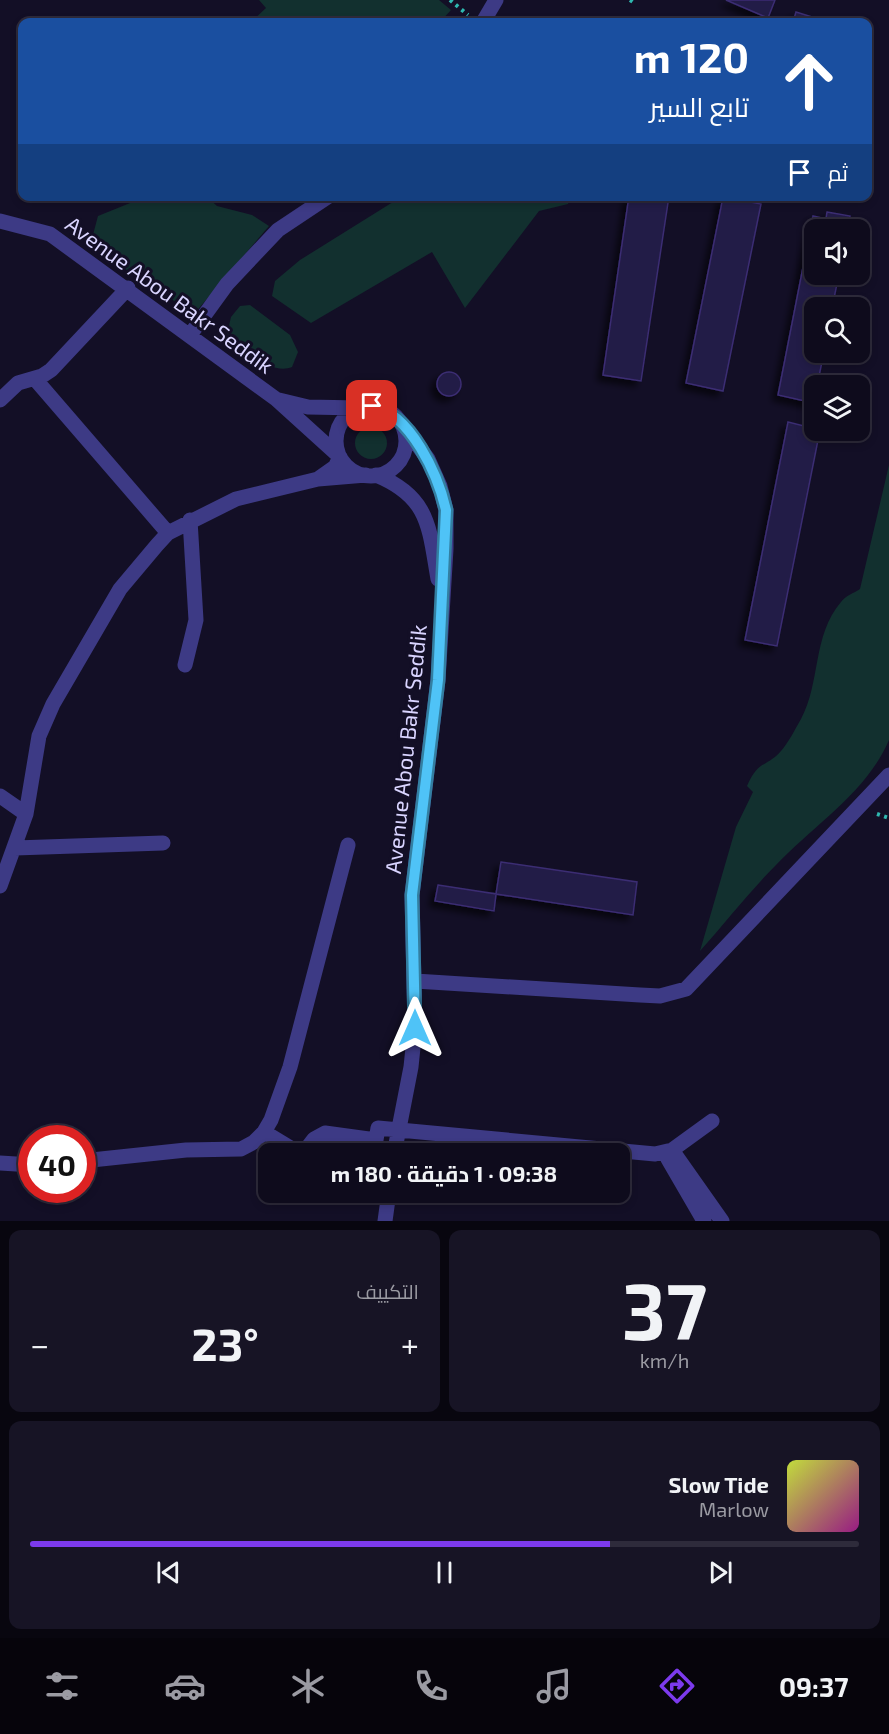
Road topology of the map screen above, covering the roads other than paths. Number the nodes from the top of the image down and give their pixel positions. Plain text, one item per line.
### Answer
1 (496, 0) edge
2 (485, 18) edge
3 (322, 201) edge
4 (0, 221) edge
5 (128, 288) junction
6 (190, 335) junction
7 (34, 379) junction
8 (276, 399) junction
9 (0, 400) edge
10 (360, 408) junction
11 (402, 424) junction
12 (340, 457) junction
13 (371, 475) junction
14 (318, 480) junction
15 (190, 520) junction
16 (168, 533) junction
17 (442, 600) junction
18 (185, 665) dead end
19 (889, 775) edge
20 (0, 796) edge
21 (26, 814) junction
22 (163, 843) dead end
23 (348, 845) dead end
24 (15, 848) junction
25 (0, 886) edge
26 (415, 981) junction
27 (712, 1121) dead end
28 (398, 1131) junction
29 (264, 1132) junction
30 (396, 1143) edge
31 (668, 1151) junction
32 (96, 1160) edge
33 (0, 1163) edge
34 (18, 1164) edge
35 (387, 1203) edge
36 (385, 1221) edge
37 (704, 1221) edge
38 (722, 1221) edge

1 - 2 street
3 - 6 street
4 - 5 street, Avenue Abou Bakr Seddik
5 - 6 street, Avenue Abou Bakr Seddik
5 - 7 street
6 - 8 street, Avenue Abou Bakr Seddik
7 - 9 street
7 - 16 street
8 - 10 street
8 - 12 street, Avenue Abou Bakr Seddik
10 - 11 street
10 - 12 street
11 - 13 street
11 - 17 street
12 - 13 street
12 - 14 street
13 - 14 street
13 - 17 street
14 - 15 street
15 - 16 street
15 - 18 street
16 - 21 street
17 - 26 street, Avenue Abou Bakr Seddik
19 - 26 street
20 - 21 street
21 - 24 street
22 - 24 street
23 - 29 street
24 - 25 street
26 - 28 street, Avenue Abou Bakr Seddik
27 - 31 street
28 - 29 street
28 - 30 street, Avenue Abou Bakr Seddik
28 - 31 street
29 - 32 street
31 - 37 street
31 - 38 street
33 - 34 street
35 - 36 street

